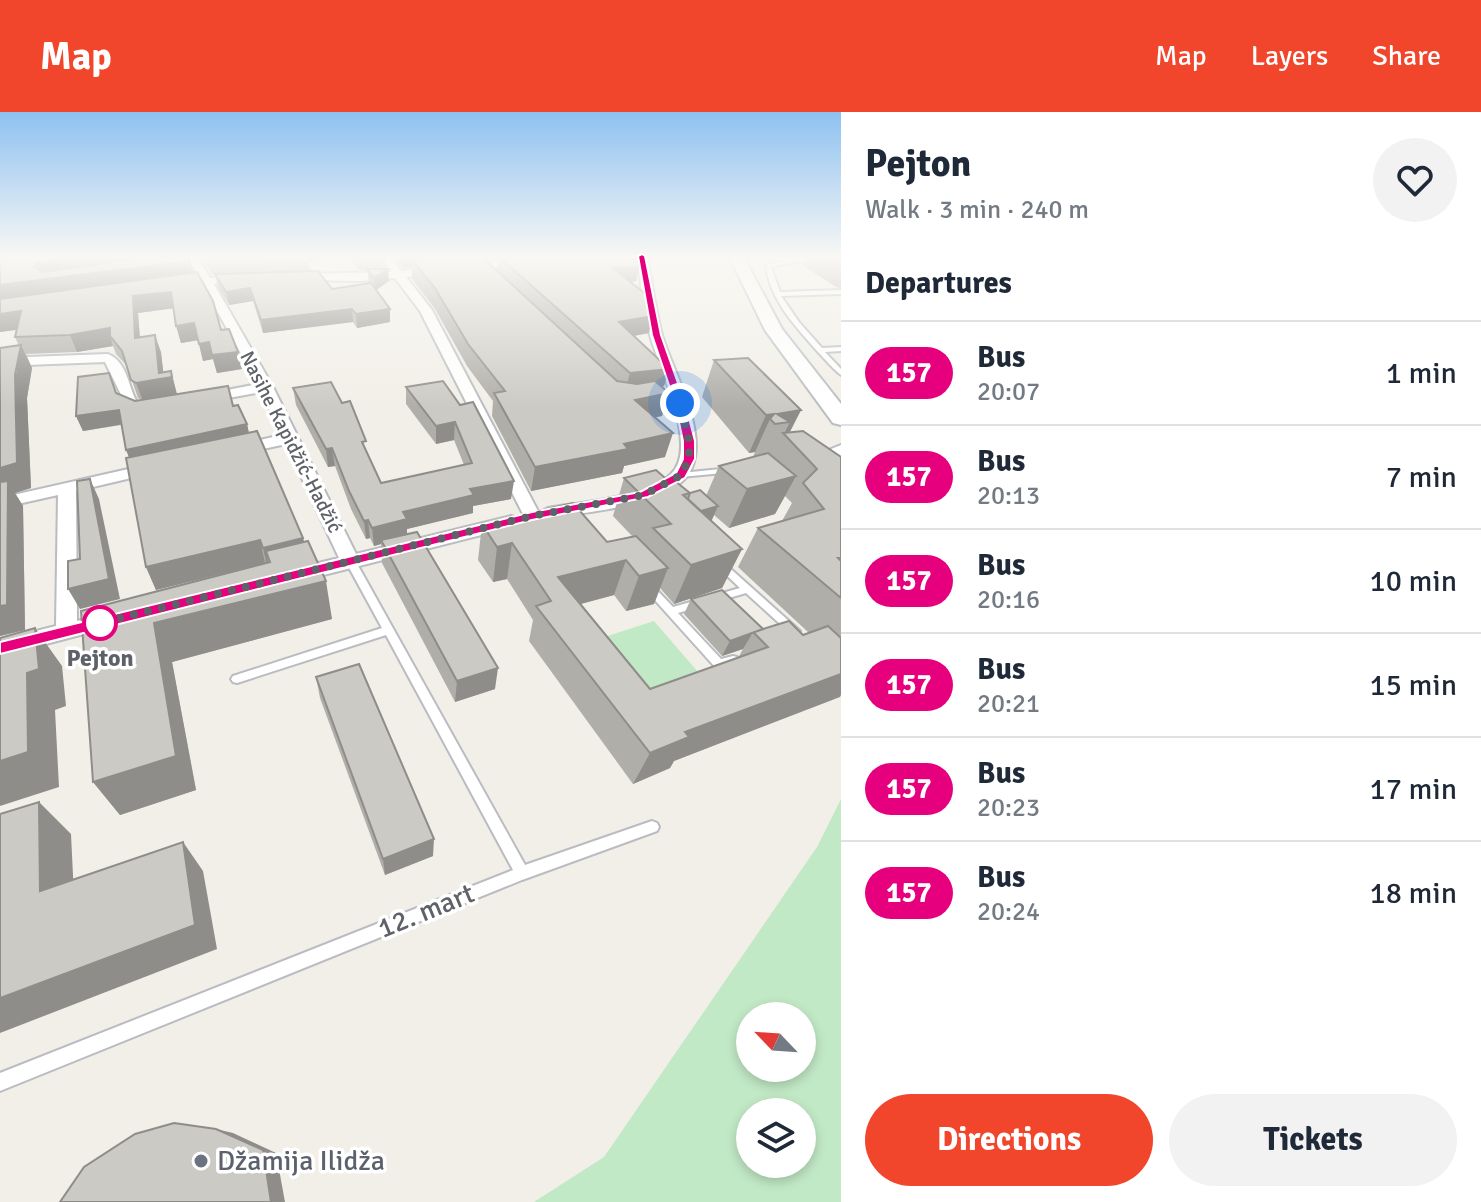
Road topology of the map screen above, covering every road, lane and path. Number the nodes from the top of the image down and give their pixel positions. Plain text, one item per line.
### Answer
1 (221, 307) edge
2 (421, 307) edge
3 (651, 307) edge
4 (762, 307) edge
5 (787, 307) edge
6 (841, 349) edge
7 (821, 350) junction
8 (0, 362) edge
9 (841, 373) edge
10 (266, 387) junction
11 (841, 418) edge
12 (291, 438) junction
13 (839, 452) edge
14 (217, 454) edge
15 (172, 464) edge
16 (741, 469) edge
17 (681, 475) junction
18 (841, 479) edge
19 (67, 488) junction
20 (0, 503) edge
21 (532, 516) junction
22 (713, 558) edge
23 (351, 562) junction
24 (638, 577) edge
25 (276, 580) edge
26 (748, 589) junction
27 (670, 612) junction
28 (125, 617) edge
29 (388, 630) junction
30 (67, 631) junction
31 (788, 642) edge
32 (0, 648) edge
33 (746, 655) edge
34 (237, 679) dead end
35 (652, 827) dead end
36 (522, 873) junction
37 (0, 1082) edge

1 - 10 street, Nasihe Kapidžić-Hadžić
2 - 21 street
3 - 17 street
4 - 11 main road
5 - 7 lane
6 - 7 lane
7 - 9 lane
8 - 10 street
10 - 12 street, Nasihe Kapidžić-Hadžić
12 - 14 street
12 - 23 street, Nasihe Kapidžić-Hadžić
13 - 18 main road
15 - 19 street
16 - 17 lane
17 - 21 street
19 - 20 street
19 - 30 street
21 - 23 street
22 - 26 lane
23 - 25 street
23 - 29 lane
24 - 27 lane
26 - 27 lane
26 - 31 lane
27 - 33 lane
28 - 30 street
29 - 34 lane
29 - 36 lane
30 - 32 street
35 - 36 lane, 12. mart
36 - 37 lane, 12. mart

